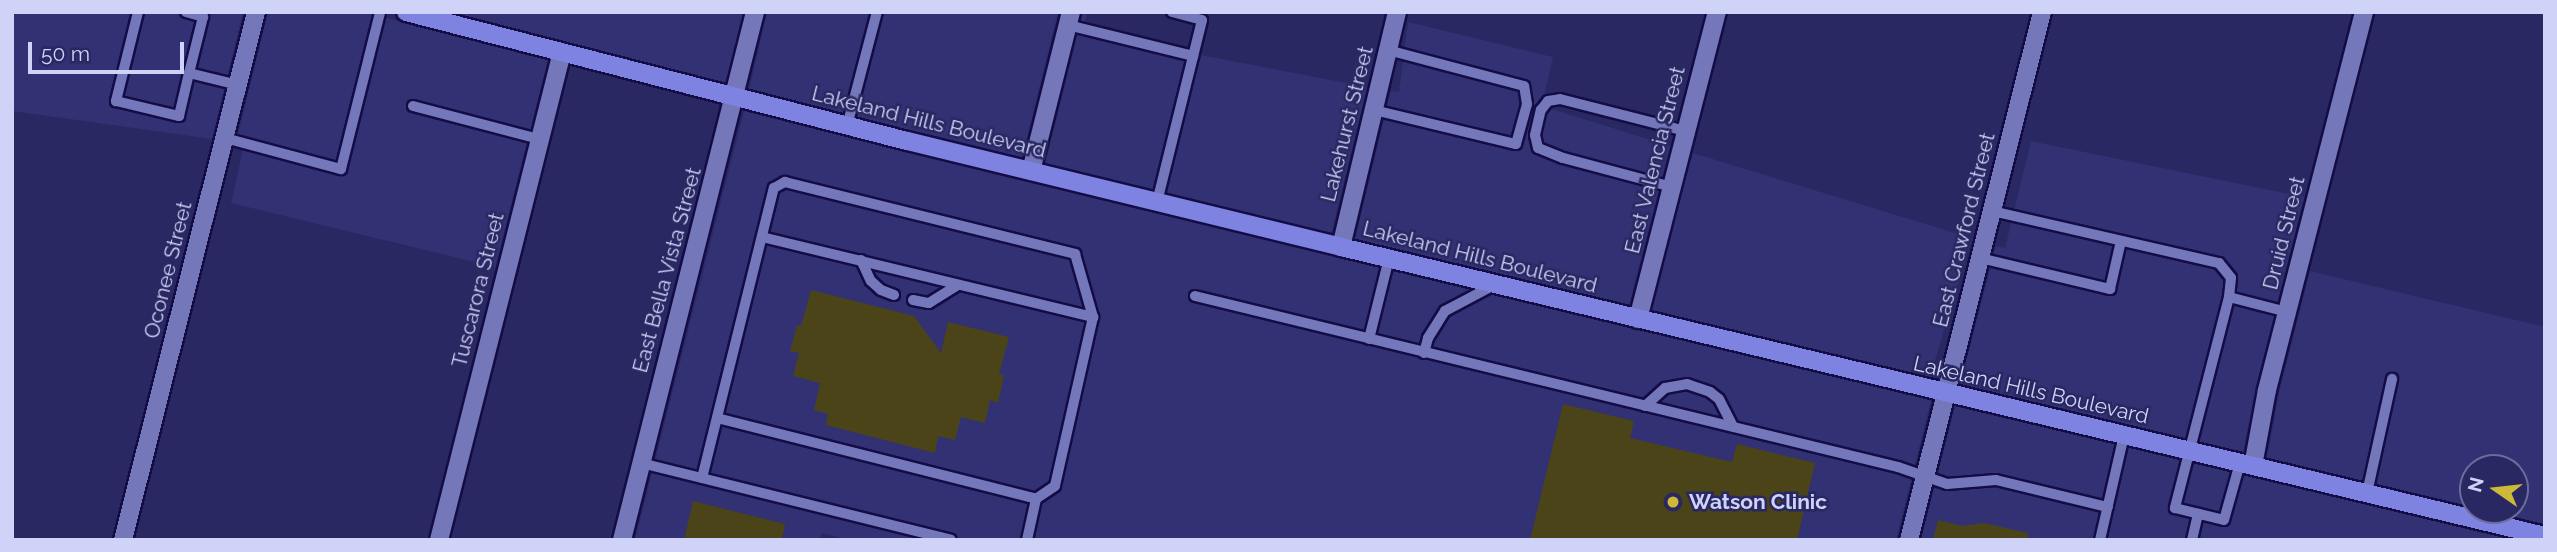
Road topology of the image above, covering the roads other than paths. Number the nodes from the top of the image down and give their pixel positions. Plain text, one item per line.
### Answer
1 (138, 12) edge
2 (186, 12) edge
3 (256, 12) edge
4 (380, 12) edge
5 (406, 12) edge
6 (755, 12) edge
7 (877, 12) edge
8 (1172, 12) edge
9 (1397, 12) edge
10 (1717, 12) edge
11 (2042, 12) edge
12 (2364, 12) edge
13 (1069, 18) edge
14 (1388, 50) junction
15 (562, 52) junction
16 (1193, 56) junction
17 (189, 73) junction
18 (238, 85) junction
19 (735, 97) junction
20 (412, 106) dead end
21 (1374, 110) junction
22 (847, 126) junction
23 (1686, 131) junction
24 (225, 138) junction
25 (540, 139) junction
26 (1031, 171) junction
27 (1672, 187) junction
28 (1157, 202) junction
29 (1992, 211) junction
30 (762, 237) junction
31 (2121, 240) junction
32 (1340, 247) junction
33 (1389, 258) junction
34 (1980, 258) junction
35 (861, 260) junction
36 (1496, 284) junction
37 (958, 285) junction
38 (894, 295) dead end
39 (1195, 296) dead end
40 (2229, 297) junction
41 (913, 300) dead end
42 (2287, 312) junction
43 (1093, 317) junction
44 (1638, 319) junction
45 (1369, 339) junction
46 (1424, 353) junction
47 (2392, 379) dead end
48 (1946, 393) junction
49 (1645, 406) junction
50 (717, 418) junction
51 (1733, 427) junction
52 (2124, 435) junction
53 (2189, 451) junction
54 (641, 463) junction
55 (2246, 464) junction
56 (1924, 477) junction
57 (702, 478) junction
58 (2367, 493) junction
59 (1036, 499) junction
60 (2108, 507) junction
61 (2198, 514) junction
62 (2545, 536) edge
63 (123, 540) edge
64 (439, 540) edge
65 (622, 540) edge
66 (951, 540) edge
67 (1027, 540) edge
68 (1909, 540) edge
69 (2101, 540) edge
70 (2192, 540) edge

1 - 17 lane
2 - 17 lane
3 - 18 street, Oconee Street
4 - 24 lane
5 - 15 main road, Lakeland Hills Boulevard
6 - 19 street, East Bella Vista Street
7 - 22 lane
8 - 16 lane
9 - 14 street, Lakehurst Street
10 - 23 street, East Valencia Street
11 - 29 street, East Crawford Street
12 - 42 street, Druid Street
13 - 16 lane
13 - 26 street
14 - 21 street, Lakehurst Street
14 - 21 lane
15 - 19 main road, Lakeland Hills Boulevard
15 - 25 street, Tuscarora Street
16 - 28 lane
17 - 18 lane
18 - 24 street, Oconee Street
19 - 22 main road, Lakeland Hills Boulevard
19 - 54 street, East Bella Vista Street
20 - 25 lane
21 - 32 street, Lakehurst Street
22 - 26 main road, Lakeland Hills Boulevard
23 - 27 street, East Valencia Street
23 - 27 lane
24 - 63 street, Oconee Street
25 - 64 street, Tuscarora Street
26 - 28 main road, Lakeland Hills Boulevard
27 - 44 street, East Valencia Street
28 - 32 main road, Lakeland Hills Boulevard
29 - 31 lane
29 - 34 street, East Crawford Street
30 - 35 lane
30 - 43 lane
30 - 50 lane
31 - 34 lane
31 - 40 lane
32 - 33 main road, Lakeland Hills Boulevard
33 - 36 main road, Lakeland Hills Boulevard
33 - 45 lane
34 - 48 street, East Crawford Street
35 - 37 lane
35 - 38 lane
36 - 44 main road, Lakeland Hills Boulevard
36 - 46 lane
37 - 41 lane
37 - 43 lane
39 - 45 lane
40 - 42 lane
40 - 53 lane
42 - 55 street, Druid Street
43 - 59 lane
44 - 48 main road, Lakeland Hills Boulevard
45 - 46 lane
46 - 49 lane
47 - 58 lane
48 - 52 main road, Lakeland Hills Boulevard
48 - 56 street, East Crawford Street
49 - 51 lane
49 - 51 lane
50 - 57 lane
50 - 59 lane
51 - 56 lane
52 - 53 main road, Lakeland Hills Boulevard
52 - 60 lane
53 - 55 main road, Lakeland Hills Boulevard
53 - 61 lane
54 - 57 lane
54 - 65 street, East Bella Vista Street
55 - 58 main road, Lakeland Hills Boulevard
55 - 61 lane
56 - 60 lane
56 - 68 street, East Crawford Street
57 - 66 lane
58 - 62 main road, Lakeland Hills Boulevard
59 - 67 lane
60 - 69 lane
61 - 70 lane

